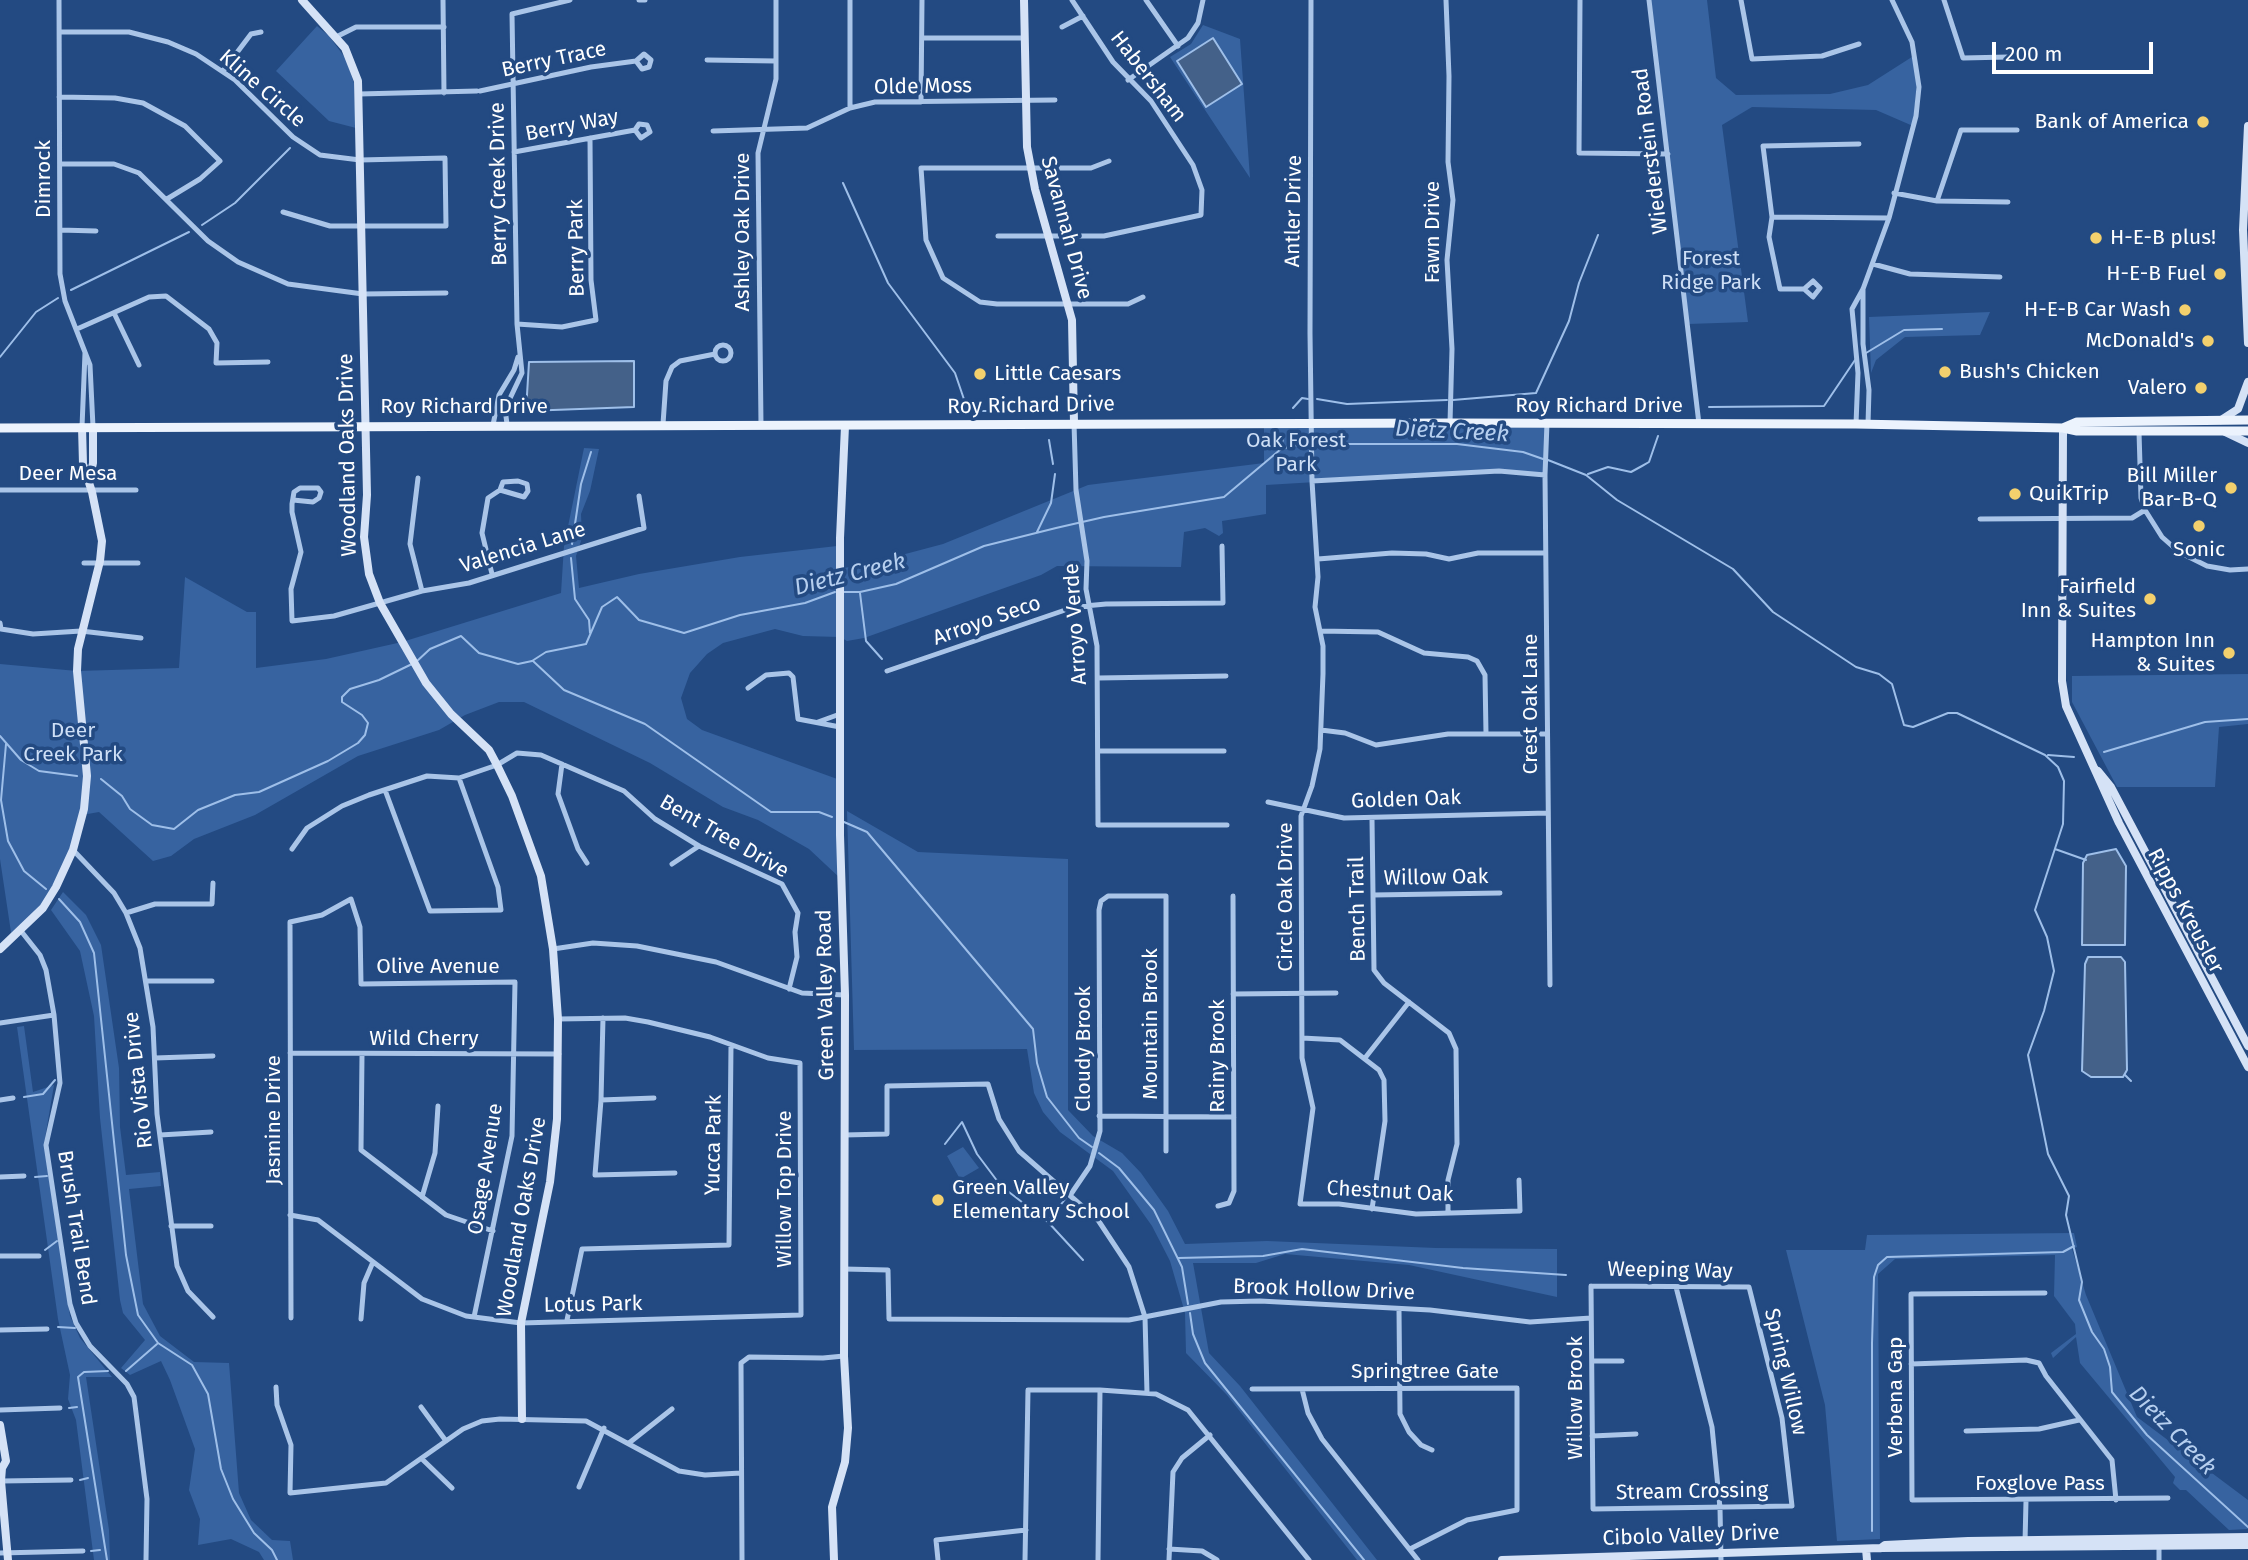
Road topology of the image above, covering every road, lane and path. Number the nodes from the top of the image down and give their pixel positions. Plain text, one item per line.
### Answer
1 (59, 0) edge
2 (302, 0) edge
3 (443, 0) edge
4 (570, 0) edge
5 (639, 0) edge
6 (645, 0) edge
7 (776, 0) edge
8 (850, 0) edge
9 (922, 0) edge
10 (1024, 0) edge
11 (1072, 0) edge
12 (1146, 0) edge
13 (1203, 0) edge
14 (1311, 0) edge
15 (1446, 0) edge
16 (1580, 0) edge
17 (1649, 0) edge
18 (1741, 0) edge
19 (1944, 0) edge
20 (1893, 1) edge
21 (1083, 16) junction
22 (444, 27) junction
23 (1062, 27) dead end
24 (60, 32) junction
25 (261, 32) dead end
26 (336, 37) junction
27 (922, 38) junction
28 (1024, 38) junction
29 (1859, 44) dead end
30 (1178, 46) junction
31 (2008, 57) dead end
32 (707, 60) dead end
33 (636, 61) dead end
34 (776, 61) junction
35 (223, 71) junction
36 (1128, 80) junction
37 (513, 85) junction
38 (444, 93) junction
39 (359, 94) junction
40 (59, 97) junction
41 (1055, 100) dead end
42 (1024, 101) junction
43 (921, 102) junction
44 (850, 108) junction
45 (2248, 126) edge
46 (635, 130) dead end
47 (2018, 130) dead end
48 (713, 131) dead end
49 (761, 131) junction
50 (590, 138) junction
51 (1859, 144) dead end
52 (514, 152) junction
53 (1668, 154) junction
54 (360, 160) junction
55 (1109, 161) dead end
56 (60, 164) junction
57 (1031, 168) junction
58 (1895, 193) junction
59 (167, 199) junction
60 (1937, 201) junction
61 (2008, 202) dead end
62 (284, 212) dead end
63 (1772, 217) junction
64 (1889, 218) junction
65 (362, 227) junction
66 (60, 230) junction
67 (2244, 230) junction
68 (96, 231) dead end
69 (1048, 235) junction
70 (998, 236) dead end
71 (2248, 253) edge
72 (1873, 264) junction
73 (2000, 277) dead end
74 (1804, 289) dead end
75 (1863, 289) junction
76 (446, 293) dead end
77 (363, 294) junction
78 (1143, 297) dead end
79 (1068, 304) junction
80 (114, 313) junction
81 (517, 324) junction
82 (77, 329) junction
83 (2248, 343) edge
84 (1860, 344) junction
85 (85, 353) junction
86 (519, 354) junction
87 (715, 354) dead end
88 (268, 362) dead end
89 (139, 365) dead end
90 (2248, 382) edge
91 (506, 383) junction
92 (514, 389) junction
93 (2248, 420) edge
94 (2219, 421) junction
95 (1074, 423) junction
96 (1312, 423) junction
97 (1450, 423) junction
98 (1547, 423) junction
99 (507, 424) junction
100 (663, 424) junction
101 (1699, 424) junction
102 (1856, 424) junction
103 (1868, 424) junction
104 (365, 425) junction
105 (493, 425) junction
106 (761, 425) junction
107 (845, 426) junction
108 (82, 427) junction
109 (93, 427) junction
110 (0, 428) edge
111 (2063, 428) junction
112 (2248, 431) edge
113 (2139, 432) junction
114 (2225, 432) junction
115 (2248, 443) edge
116 (1545, 474) junction
117 (418, 478) dead end
118 (1312, 481) junction
119 (89, 482) junction
120 (0, 490) edge
121 (136, 490) dead end
122 (500, 490) junction
123 (92, 492) junction
124 (639, 496) dead end
125 (293, 500) junction
126 (2145, 510) junction
127 (2062, 518) junction
128 (1980, 519) dead end
129 (1222, 546) dead end
130 (1545, 552) junction
131 (1318, 559) junction
132 (100, 561) junction
133 (83, 563) dead end
134 (138, 563) dead end
135 (2248, 569) edge
136 (492, 574) junction
137 (422, 592) junction
138 (380, 603) junction
139 (1088, 605) junction
140 (0, 626) edge
141 (81, 631) junction
142 (1320, 631) junction
143 (141, 638) dead end
144 (887, 671) dead end
145 (1226, 676) dead end
146 (1098, 678) junction
147 (748, 688) dead end
148 (839, 714) junction
149 (818, 722) junction
150 (840, 727) junction
151 (1321, 730) junction
152 (1486, 734) junction
153 (1547, 734) junction
154 (1098, 751) junction
155 (1224, 751) dead end
156 (562, 764) junction
157 (497, 765) junction
158 (2095, 769) junction
159 (459, 778) junction
160 (386, 790) junction
161 (1268, 802) dead end
162 (1304, 808) junction
163 (1548, 813) junction
164 (1372, 819) junction
165 (1227, 825) dead end
166 (699, 846) junction
167 (292, 849) dead end
168 (73, 850) junction
169 (587, 863) dead end
170 (673, 864) dead end
171 (213, 883) dead end
172 (1500, 893) dead end
173 (1373, 895) junction
174 (1166, 896) joint
175 (1233, 896) dead end
176 (126, 913) junction
177 (21, 931) junction
178 (553, 948) junction
179 (0, 949) edge
180 (146, 981) junction
181 (212, 981) dead end
182 (515, 982) joint
183 (361, 984) joint
184 (1550, 985) dead end
185 (789, 989) junction
186 (1301, 993) junction
187 (1336, 993) dead end
188 (1233, 994) junction
189 (845, 995) junction
190 (1409, 1002) junction
191 (54, 1015) junction
192 (603, 1017) junction
193 (558, 1019) junction
194 (0, 1023) edge
195 (1302, 1038) junction
196 (731, 1045) junction
197 (2248, 1046) edge
198 (290, 1053) junction
199 (515, 1054) junction
200 (559, 1054) junction
201 (362, 1055) junction
202 (213, 1056) dead end
203 (155, 1058) junction
204 (1364, 1058) junction
205 (2248, 1067) edge
206 (13, 1098) dead end
207 (654, 1098) dead end
208 (0, 1100) edge
209 (601, 1100) junction
210 (438, 1106) dead end
211 (1100, 1116) junction
212 (1167, 1116) junction
213 (1234, 1117) junction
214 (211, 1132) dead end
215 (159, 1135) junction
216 (844, 1135) junction
217 (1166, 1151) dead end
218 (674, 1173) dead end
219 (0, 1177) edge
220 (24, 1177) dead end
221 (1519, 1180) dead end
222 (1071, 1194) junction
223 (422, 1197) junction
224 (1300, 1205) joint
225 (1218, 1206) dead end
226 (1372, 1209) junction
227 (1448, 1212) junction
228 (290, 1215) junction
229 (171, 1226) junction
230 (211, 1226) dead end
231 (493, 1231) junction
232 (39, 1255) dead end
233 (0, 1256) edge
234 (373, 1262) junction
235 (844, 1269) junction
236 (1591, 1286) joint
237 (1676, 1287) junction
238 (1749, 1287) joint
239 (2045, 1293) dead end
240 (1399, 1309) junction
241 (801, 1315) joint
242 (213, 1317) dead end
243 (474, 1317) junction
244 (1145, 1317) junction
245 (291, 1318) dead end
246 (1591, 1318) junction
247 (361, 1319) dead end
248 (567, 1321) junction
249 (521, 1323) junction
250 (47, 1328) dead end
251 (0, 1330) edge
252 (844, 1356) junction
253 (1622, 1361) dead end
254 (1592, 1362) junction
255 (1911, 1364) junction
256 (276, 1387) dead end
257 (1399, 1388) junction
258 (1252, 1389) dead end
259 (1302, 1389) junction
260 (1100, 1390) junction
261 (1147, 1393) junction
262 (421, 1407) dead end
263 (61, 1408) dead end
264 (672, 1409) dead end
265 (0, 1410) edge
266 (522, 1419) junction
267 (2079, 1420) junction
268 (0, 1425) edge
269 (604, 1428) junction
270 (1966, 1431) dead end
271 (1636, 1434) dead end
272 (1210, 1435) junction
273 (1592, 1436) junction
274 (446, 1441) junction
275 (629, 1443) junction
276 (1432, 1451) dead end
277 (422, 1459) junction
278 (1, 1467) edge
279 (741, 1473) junction
280 (71, 1480) dead end
281 (1, 1481) edge
282 (579, 1487) dead end
283 (452, 1488) dead end
284 (2168, 1498) dead end
285 (1912, 1500) joint
286 (2116, 1500) junction
287 (2026, 1501) junction
288 (1792, 1506) joint
289 (1720, 1508) junction
290 (1593, 1509) joint
291 (1026, 1530) junction
292 (2248, 1537) edge
293 (2159, 1543) junction
294 (2025, 1545) junction
295 (2248, 1545) edge
296 (1169, 1549) junction
297 (1410, 1549) junction
298 (1866, 1549) junction
299 (83, 1551) dead end
300 (5, 1555) edge
301 (1721, 1557) edge
302 (146, 1560) edge
303 (742, 1560) edge
304 (834, 1560) edge
305 (938, 1560) edge
306 (1025, 1560) edge
307 (1098, 1560) edge
308 (1169, 1560) edge
309 (1217, 1560) edge
310 (1308, 1560) edge
311 (1418, 1560) edge
312 (1502, 1560) edge
313 (1867, 1560) edge
314 (2159, 1560) edge

1 - 24 street, Dimrock
2 - 26 street, Woodland Oaks Drive
3 - 22 street
4 - 37 street, Berry Creek Drive
5 - 6 street
7 - 34 street, Ashley Oak Drive
8 - 44 street
9 - 27 street
10 - 28 street, Savannah Drive
11 - 21 street, Habersham
12 - 30 street
13 - 30 street
14 - 96 street, Antler Drive
15 - 97 street, Fawn Drive
16 - 53 street
17 - 53 street, Wiederstein Road
18 - 29 street
19 - 31 street
20 - 58 street
21 - 23 street
21 - 36 street, Habersham
22 - 26 street
22 - 38 street
24 - 35 street, Kline Circle
24 - 40 street, Dimrock
25 - 35 street
26 - 39 street, Woodland Oaks Drive
27 - 28 street
27 - 43 street
28 - 42 street, Savannah Drive
30 - 36 street
32 - 34 street
33 - 37 street, Berry Trace
34 - 49 street, Ashley Oak Drive
35 - 54 street, Kline Circle
36 - 69 street, Habersham
37 - 38 street, Berry Trace
37 - 52 street, Berry Creek Drive
38 - 39 street, Berry Trace
39 - 54 street, Woodland Oaks Drive
40 - 56 street, Dimrock
40 - 59 street
41 - 42 street, Olde Moss
42 - 43 street, Olde Moss
42 - 57 street, Savannah Drive
43 - 44 street, Olde Moss
44 - 49 street, Olde Moss
45 - 67 street
46 - 50 street, Berry Way
47 - 60 street
48 - 49 street, Olde Moss
49 - 106 street, Ashley Oak Drive
50 - 52 street, Berry Way
50 - 81 street, Berry Park
51 - 63 street
52 - 81 street, Berry Creek Drive
53 - 101 street, Wiederstein Road
54 - 65 street, Woodland Oaks Drive
54 - 65 street, Kline Circle
55 - 57 street
56 - 59 street
56 - 66 street, Dimrock
57 - 69 street, Savannah Drive
57 - 79 street
58 - 60 street
58 - 64 street
59 - 77 street
60 - 61 street
62 - 65 street
63 - 64 street
63 - 74 street
64 - 72 street
65 - 77 street, Woodland Oaks Drive
66 - 68 street
66 - 82 street, Dimrock
67 - 71 street
67 - 83 street
69 - 70 street
69 - 79 street, Savannah Drive
72 - 73 street
72 - 75 street
75 - 84 street
75 - 84 street
76 - 77 street
77 - 104 street, Woodland Oaks Drive
78 - 79 street
79 - 95 street, Savannah Drive
80 - 82 street
80 - 88 street
80 - 89 street
81 - 86 street, Berry Creek Drive
82 - 85 street, Dimrock
84 - 102 street
84 - 103 street
85 - 108 street, Dimrock
85 - 109 street, Dimrock
86 - 91 street, Berry Creek Drive
86 - 92 street, Berry Creek Drive
87 - 100 street
90 - 94 street
91 - 92 street
91 - 105 street, Berry Creek Drive
92 - 99 street, Berry Creek Drive
93 - 94 main road, Roy Richard Drive
94 - 111 main road, Roy Richard Drive
95 - 96 main road, Roy Richard Drive
95 - 107 main road, Roy Richard Drive
95 - 139 street, Arroyo Verde
96 - 97 main road, Roy Richard Drive
96 - 118 street, Circle Oak Drive
97 - 98 main road, Roy Richard Drive
98 - 101 main road, Roy Richard Drive
98 - 116 street, Crest Oak Lane
99 - 100 main road, Roy Richard Drive
99 - 105 main road, Roy Richard Drive
100 - 106 main road, Roy Richard Drive
101 - 102 main road, Roy Richard Drive
102 - 103 main road, Roy Richard Drive
103 - 111 main road, Roy Richard Drive
104 - 105 main road, Roy Richard Drive
104 - 109 main road, Roy Richard Drive
104 - 138 street, Woodland Oaks Drive
106 - 107 main road, Roy Richard Drive
107 - 148 street, Green Valley Road
108 - 109 main road, Roy Richard Drive
108 - 110 main road, Roy Richard Drive
108 - 119 street
109 - 119 street
111 - 113 main road, Roy Richard Drive
111 - 127 street, Ripps Kreusler
112 - 114 main road, Roy Richard Drive
113 - 114 main road, Roy Richard Drive
113 - 126 street
114 - 115 street
116 - 118 street
116 - 130 street, Crest Oak Lane
117 - 137 street
118 - 131 street, Circle Oak Drive
119 - 123 street
120 - 123 street, Deer Mesa
121 - 123 street, Deer Mesa
122 - 122 street
122 - 136 street
123 - 132 street
124 - 136 street, Valencia Lane
125 - 125 street
125 - 138 street, Valencia Lane
126 - 127 street
126 - 135 street
127 - 128 street
127 - 158 street, Ripps Kreusler
129 - 139 street, Arroyo Seco
130 - 131 street
130 - 153 street, Crest Oak Lane
131 - 142 street, Circle Oak Drive
132 - 133 street
132 - 134 street
132 - 141 street
136 - 137 street, Valencia Lane
137 - 138 street, Valencia Lane
138 - 157 street, Woodland Oaks Drive
139 - 144 street, Arroyo Seco
139 - 146 street, Arroyo Verde
140 - 141 street
141 - 143 street
141 - 168 street
142 - 151 street, Circle Oak Drive
142 - 152 street
145 - 146 street
146 - 154 street, Arroyo Verde
147 - 149 street
148 - 149 street
148 - 150 street, Green Valley Road
149 - 150 street
150 - 189 street, Green Valley Road
151 - 152 street
151 - 162 street, Circle Oak Drive
152 - 153 street
153 - 163 street, Crest Oak Lane
154 - 155 street
154 - 165 street, Arroyo Verde
156 - 157 street, Bent Tree Drive
156 - 166 street, Bent Tree Drive
156 - 169 street
157 - 159 street, Bent Tree Drive
157 - 178 street, Woodland Oaks Drive
158 - 197 street, Ripps Kreusler
158 - 205 street, Ripps Kreusler
159 - 160 street, Bent Tree Drive
159 - 160 street
160 - 167 street, Bent Tree Drive
161 - 162 street, Golden Oak
162 - 164 street, Golden Oak
162 - 186 street, Circle Oak Drive
163 - 164 street, Golden Oak
163 - 184 street, Crest Oak Lane
164 - 173 street, Bench Trail
166 - 170 street
166 - 185 street, Bent Tree Drive
168 - 176 street, Rio Vista Drive
168 - 177 street
171 - 176 street
172 - 173 street, Willow Oak
173 - 190 street, Bench Trail
174 - 211 street, Cloudy Brook
174 - 212 street, Mountain Brook
175 - 188 street, Rainy Brook
176 - 180 street, Rio Vista Drive
177 - 179 street
177 - 191 street, Brush Trail Bend
178 - 185 street
178 - 193 street, Woodland Oaks Drive
180 - 181 street
180 - 203 street, Rio Vista Drive
182 - 183 street, Olive Avenue
182 - 199 street, Osage Avenue
183 - 198 street, Jasmine Drive
185 - 189 street
186 - 187 street
186 - 188 street
186 - 195 street, Circle Oak Drive
188 - 213 street, Rainy Brook
189 - 216 street, Green Valley Road
190 - 204 street
190 - 227 street, Bench Trail
191 - 194 street
191 - 302 street, Brush Trail Bend
192 - 193 street
192 - 196 street
192 - 209 street
193 - 200 street, Woodland Oaks Drive
195 - 204 street
195 - 224 street, Circle Oak Drive
196 - 241 street, Willow Top Drive
196 - 248 street, Yucca Park
198 - 201 street, Wild Cherry
198 - 228 street, Jasmine Drive
199 - 200 street, Wild Cherry
199 - 201 street, Wild Cherry
199 - 231 street, Osage Avenue
200 - 249 street, Woodland Oaks Drive
201 - 223 street
202 - 203 street
203 - 215 street, Rio Vista Drive
204 - 226 street
206 - 208 street
207 - 209 street
209 - 218 street
210 - 223 street
211 - 212 street
211 - 222 street, Cloudy Brook
212 - 213 street
212 - 217 street, Mountain Brook
213 - 225 street, Rainy Brook
214 - 215 street
215 - 229 street, Rio Vista Drive
216 - 222 street
216 - 235 street, Green Valley Road
219 - 220 street
221 - 227 street, Chestnut Oak
222 - 244 street
223 - 231 street
224 - 226 street, Chestnut Oak
226 - 227 street, Chestnut Oak
228 - 234 street, Lotus Park
228 - 245 street, Jasmine Drive
229 - 230 street
229 - 242 street, Rio Vista Drive
231 - 243 street, Osage Avenue
232 - 233 street
234 - 243 street, Lotus Park
234 - 247 street
235 - 244 street, Brook Hollow Drive
235 - 252 street, Green Valley Road
236 - 237 street, Weeping Way
236 - 246 street, Willow Brook
237 - 238 street, Weeping Way
237 - 289 street
238 - 288 street, Spring Willow
239 - 255 street, Verbena Gap
240 - 244 street, Brook Hollow Drive
240 - 246 street, Brook Hollow Drive
240 - 257 street
241 - 248 street, Lotus Park
243 - 249 street, Lotus Park
244 - 261 street
246 - 254 street, Willow Brook
248 - 249 street, Lotus Park
249 - 266 street, Woodland Oaks Drive
250 - 251 street
252 - 279 street
252 - 304 street, Green Valley Road
253 - 254 street
254 - 273 street, Willow Brook
255 - 267 street
255 - 285 street, Verbena Gap
256 - 277 street
257 - 259 street, Springtree Gate
257 - 276 street
257 - 297 street, Springtree Gate
258 - 259 street, Springtree Gate
259 - 297 street
260 - 261 street
260 - 291 street
260 - 307 street
261 - 272 street
262 - 274 street
263 - 265 street
264 - 275 street
266 - 269 street
266 - 274 street
267 - 270 street
267 - 286 street
268 - 278 street
269 - 275 street
269 - 282 street
271 - 273 street
272 - 296 street
272 - 310 street
273 - 290 street, Willow Brook
274 - 277 street
275 - 279 street
277 - 283 street
278 - 281 street
279 - 303 street
280 - 281 street
281 - 300 street
284 - 286 street, Foxglove Pass
285 - 287 street, Foxglove Pass
286 - 287 street, Foxglove Pass
287 - 294 street
288 - 289 street, Stream Crossing
289 - 290 street, Stream Crossing
289 - 301 street
291 - 305 street
291 - 306 street
292 - 293 street, Cibolo Valley Drive
293 - 294 street, Cibolo Valley Drive
293 - 295 street, Cibolo Valley Drive
293 - 314 street
294 - 298 street, Cibolo Valley Drive
296 - 308 street
296 - 309 street
297 - 311 street
298 - 301 street, Cibolo Valley Drive
298 - 313 street
299 - 300 street
301 - 312 street, Cibolo Valley Drive

